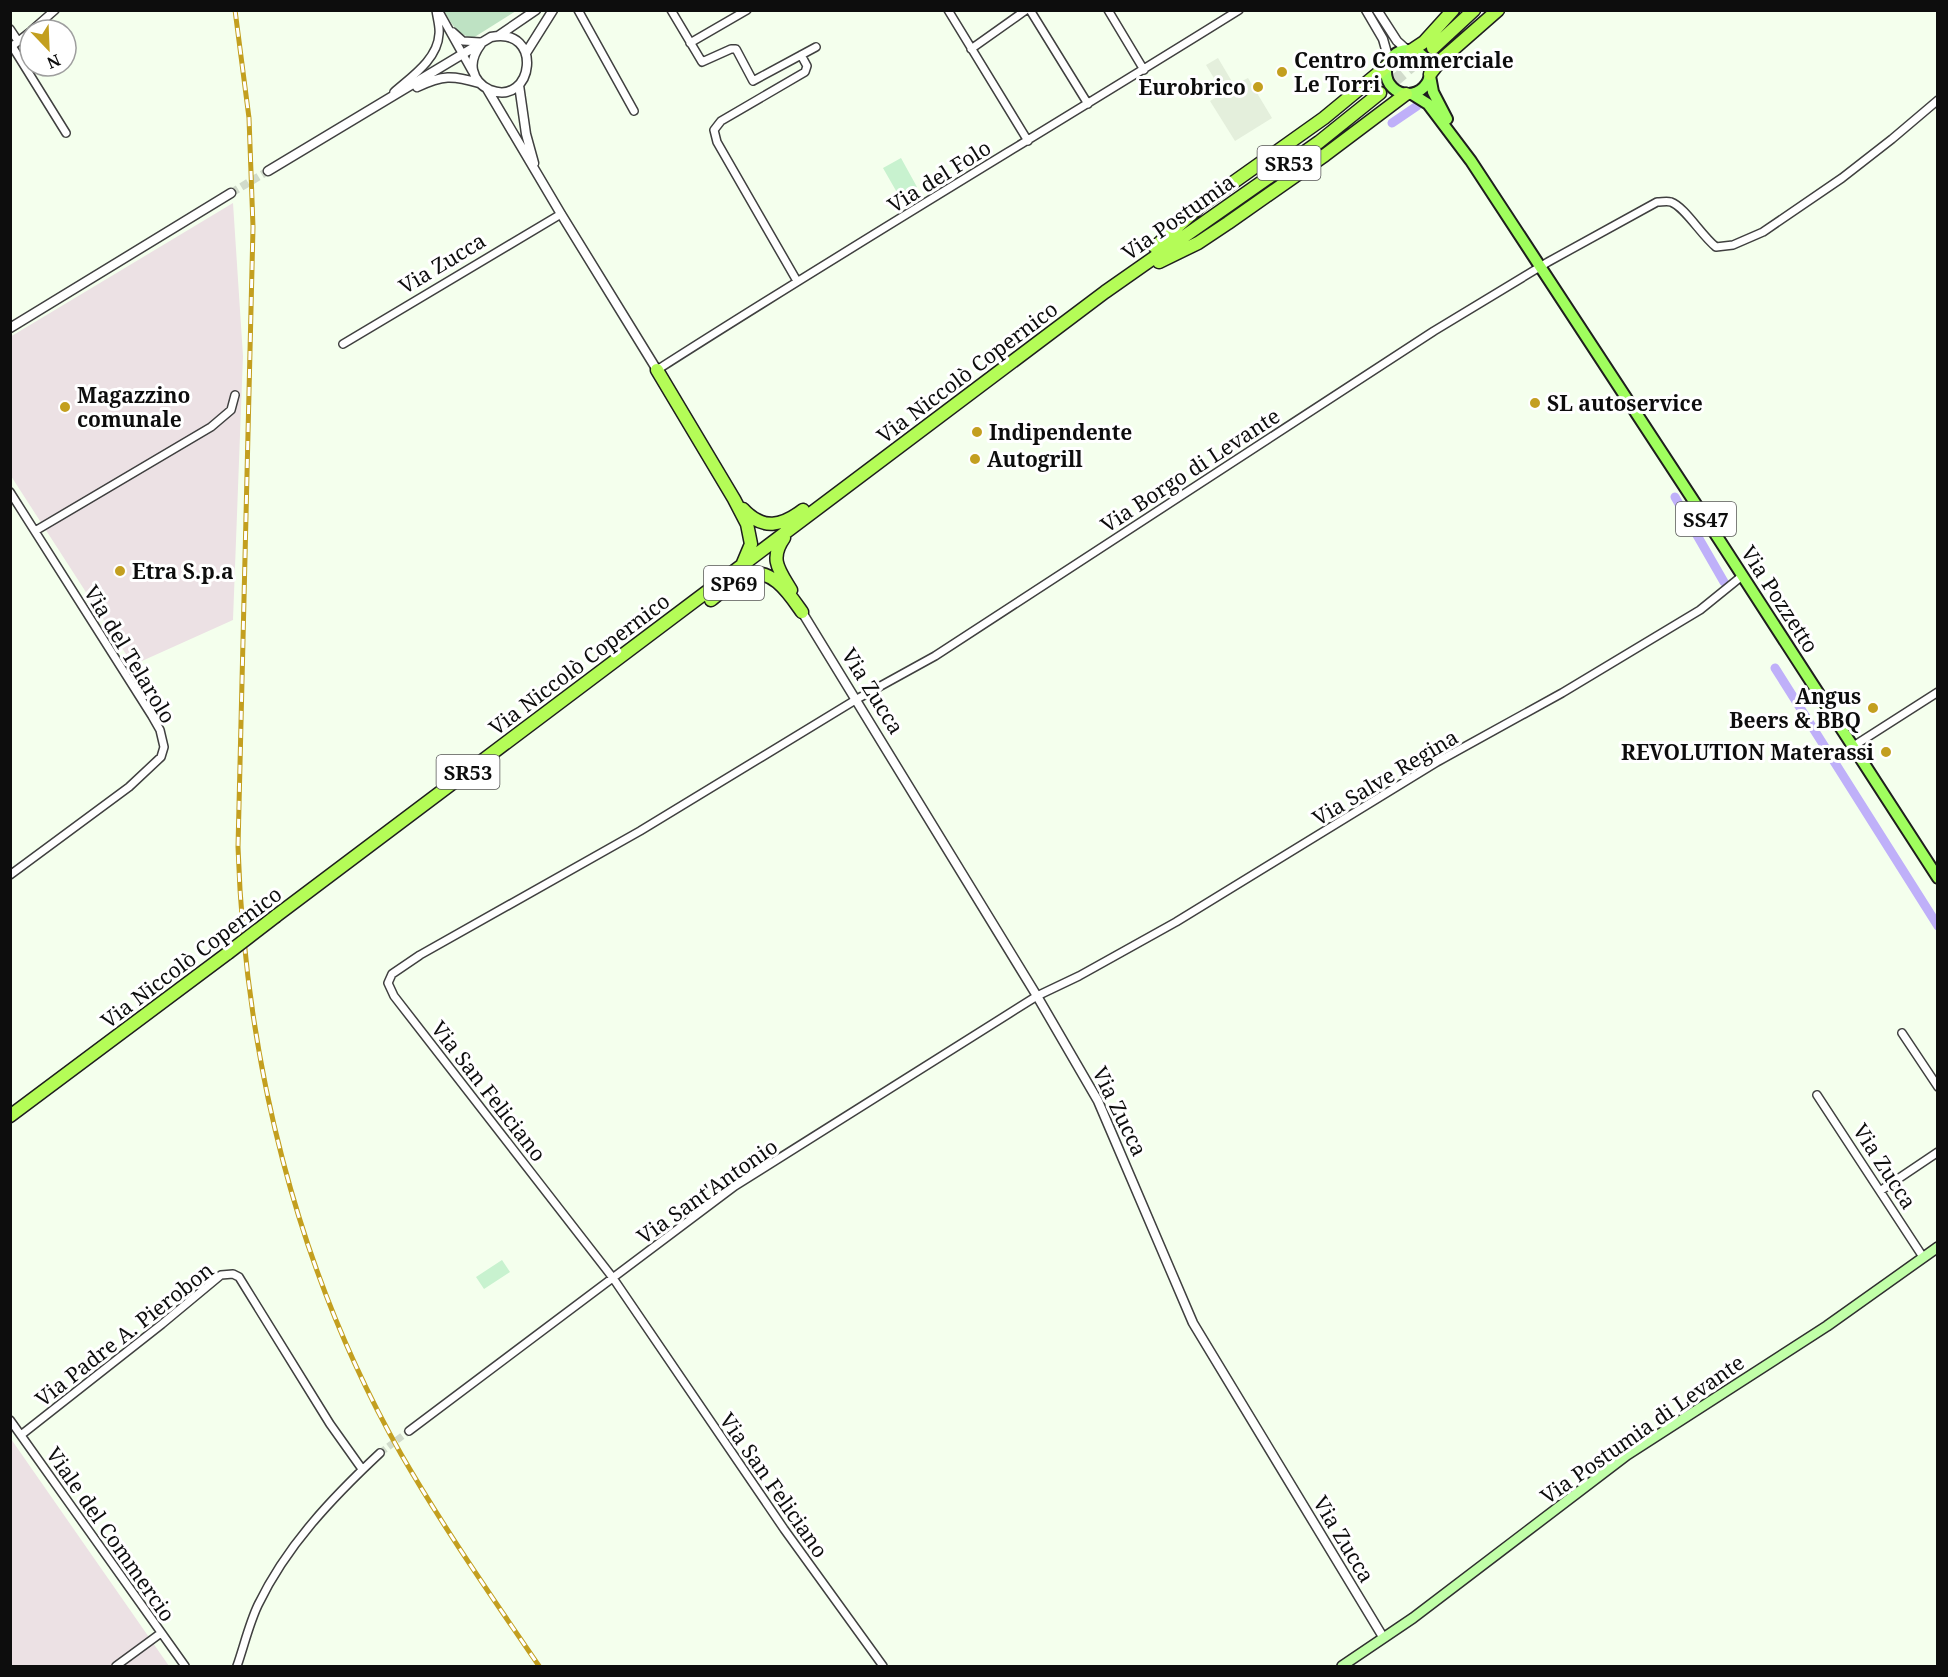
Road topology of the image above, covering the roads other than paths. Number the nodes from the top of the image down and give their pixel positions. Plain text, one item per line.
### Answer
1 (438, 10) edge
2 (536, 10) edge
3 (553, 10) edge
4 (578, 10) edge
5 (671, 10) edge
6 (747, 10) edge
7 (948, 10) edge
8 (1028, 10) edge
9 (1108, 10) edge
10 (1239, 10) edge
11 (1366, 10) edge
12 (1377, 10) edge
13 (1453, 10) edge
14 (1474, 10) edge
15 (1498, 10) edge
16 (10, 29) edge
17 (498, 36) junction
18 (483, 42) junction
19 (690, 43) junction
20 (14, 45) edge
21 (816, 47) dead end
22 (1433, 48) tunnel mouth
23 (971, 49) junction
24 (1410, 50) junction
25 (526, 53) junction
26 (463, 54) junction
27 (801, 56) junction
28 (1388, 63) junction
29 (1144, 70) junction
30 (474, 73) junction
31 (1430, 75) junction
32 (519, 84) junction
33 (483, 86) junction
34 (1380, 93) tunnel mouth
35 (1409, 94) junction
36 (386, 100) junction
37 (1938, 100) edge
38 (1088, 105) junction
39 (634, 111) dead end
40 (66, 133) dead end
41 (1028, 141) junction
42 (1471, 161) junction
43 (268, 171) tunnel mouth
44 (536, 172) junction
45 (231, 193) tunnel mouth
46 (561, 214) junction
47 (1541, 267) junction
48 (796, 281) junction
49 (1106, 292) junction
50 (1084, 308) joint
51 (10, 328) edge
52 (343, 344) dead end
53 (657, 370) junction
54 (235, 395) dead end
55 (866, 473) junction
56 (10, 492) edge
57 (734, 499) junction
58 (792, 528) junction
59 (35, 531) junction
60 (741, 567) junction
61 (1742, 576) junction
62 (802, 612) junction
63 (660, 628) junction
64 (1938, 692) edge
65 (857, 699) junction
66 (1852, 747) junction
67 (10, 874) edge
68 (1938, 878) edge
69 (1037, 996) junction
70 (1902, 1033) dead end
71 (1938, 1087) edge
72 (1817, 1095) dead end
73 (10, 1116) edge
74 (1938, 1152) edge
75 (1880, 1191) junction
76 (1938, 1247) edge
77 (1923, 1257) junction
78 (614, 1278) junction
79 (10, 1420) edge
80 (409, 1431) tunnel mouth
81 (21, 1435) junction
82 (380, 1453) tunnel mouth
83 (362, 1469) junction
84 (161, 1633) junction
85 (1383, 1637) junction
86 (116, 1666) edge
87 (185, 1666) edge
88 (237, 1666) edge
89 (883, 1666) edge
90 (1342, 1666) edge

1 - 18 street
1 - 26 street
1 - 36 street
2 - 17 street
3 - 25 street, SP69
4 - 39 street
5 - 19 street
6 - 19 street
7 - 23 street
8 - 23 street
8 - 38 street
9 - 29 street
10 - 29 street, Via del Folo
11 - 28 street
12 - 24 street
13 - 24 highway
14 - 22 highway
15 - 31 highway
16 - 20 street
17 - 18 street
17 - 25 street
18 - 26 street
18 - 30 street
19 - 27 street
20 - 40 street
21 - 27 street
23 - 41 street
24 - 28 main road
24 - 31 main road, SS47
25 - 32 street, SP69
26 - 30 street
26 - 36 street
27 - 48 street
28 - 35 main road, SS47
28 - 49 highway
29 - 38 street, Via del Folo
30 - 33 street, SP69
31 - 35 main road
31 - 42 main road, Via Pozzetto / SS47
32 - 33 street
32 - 44 street, SP69
33 - 36 street
33 - 44 street, SP69
34 - 49 highway, Via Postumia / SR53
35 - 42 main road, Via Pozzetto / SS47
35 - 49 highway
36 - 43 street
37 - 47 street, Via Borgo di Levante
38 - 41 street, Via del Folo
41 - 48 street, Via del Folo
42 - 47 main road, Via Pozzetto / SS47
44 - 46 street, SP69
45 - 51 street
46 - 52 street, Via Zucca
46 - 53 street, SP69
47 - 61 main road, Via Pozzetto / SS47
47 - 65 street, Via Borgo di Levante
48 - 53 street, Via del Folo
49 - 50 highway, Via Postumia / SR53
50 - 55 highway, Via Niccolò Copernico / SR53
53 - 57 highway, SP69
54 - 59 street
55 - 57 highway, SP69
55 - 58 highway, Via Niccolò Copernico / SR53
56 - 59 street, Via del Telarolo
57 - 60 highway, SP69
58 - 60 highway, Via Niccolò Copernico / SR53
58 - 62 highway, SP69
59 - 67 street, Via del Telarolo
60 - 63 highway, Via Niccolò Copernico / SR53
61 - 66 main road, Via Pozzetto / SS47
61 - 69 street, Via Salve Regina
62 - 63 highway, SP69
62 - 65 street, Via Zucca / SP69
63 - 73 highway, Via Niccolò Copernico / SR53, bridge
64 - 66 street
65 - 69 street, Via Zucca / SP69
65 - 78 street, Via San Feliciano
66 - 68 main road, Via Pozzetto / SS47
69 - 78 street, Via Sant'Antonio
69 - 85 street, Via Zucca / SP69
70 - 71 street
72 - 75 street, Via Zucca
74 - 75 street
75 - 77 street, Via Zucca
76 - 77 main road, Via Postumia di Levante
77 - 85 main road, Via Postumia di Levante
78 - 80 street, Via Sant'Antonio
78 - 89 street, Via San Feliciano
79 - 81 street, Viale del Commercio
81 - 83 street, Via Padre A. Pierobon
81 - 84 street, Viale del Commercio
82 - 83 street
83 - 88 street
84 - 86 street
84 - 87 street, Viale del Commercio
85 - 90 main road, Via Postumia di Levante

